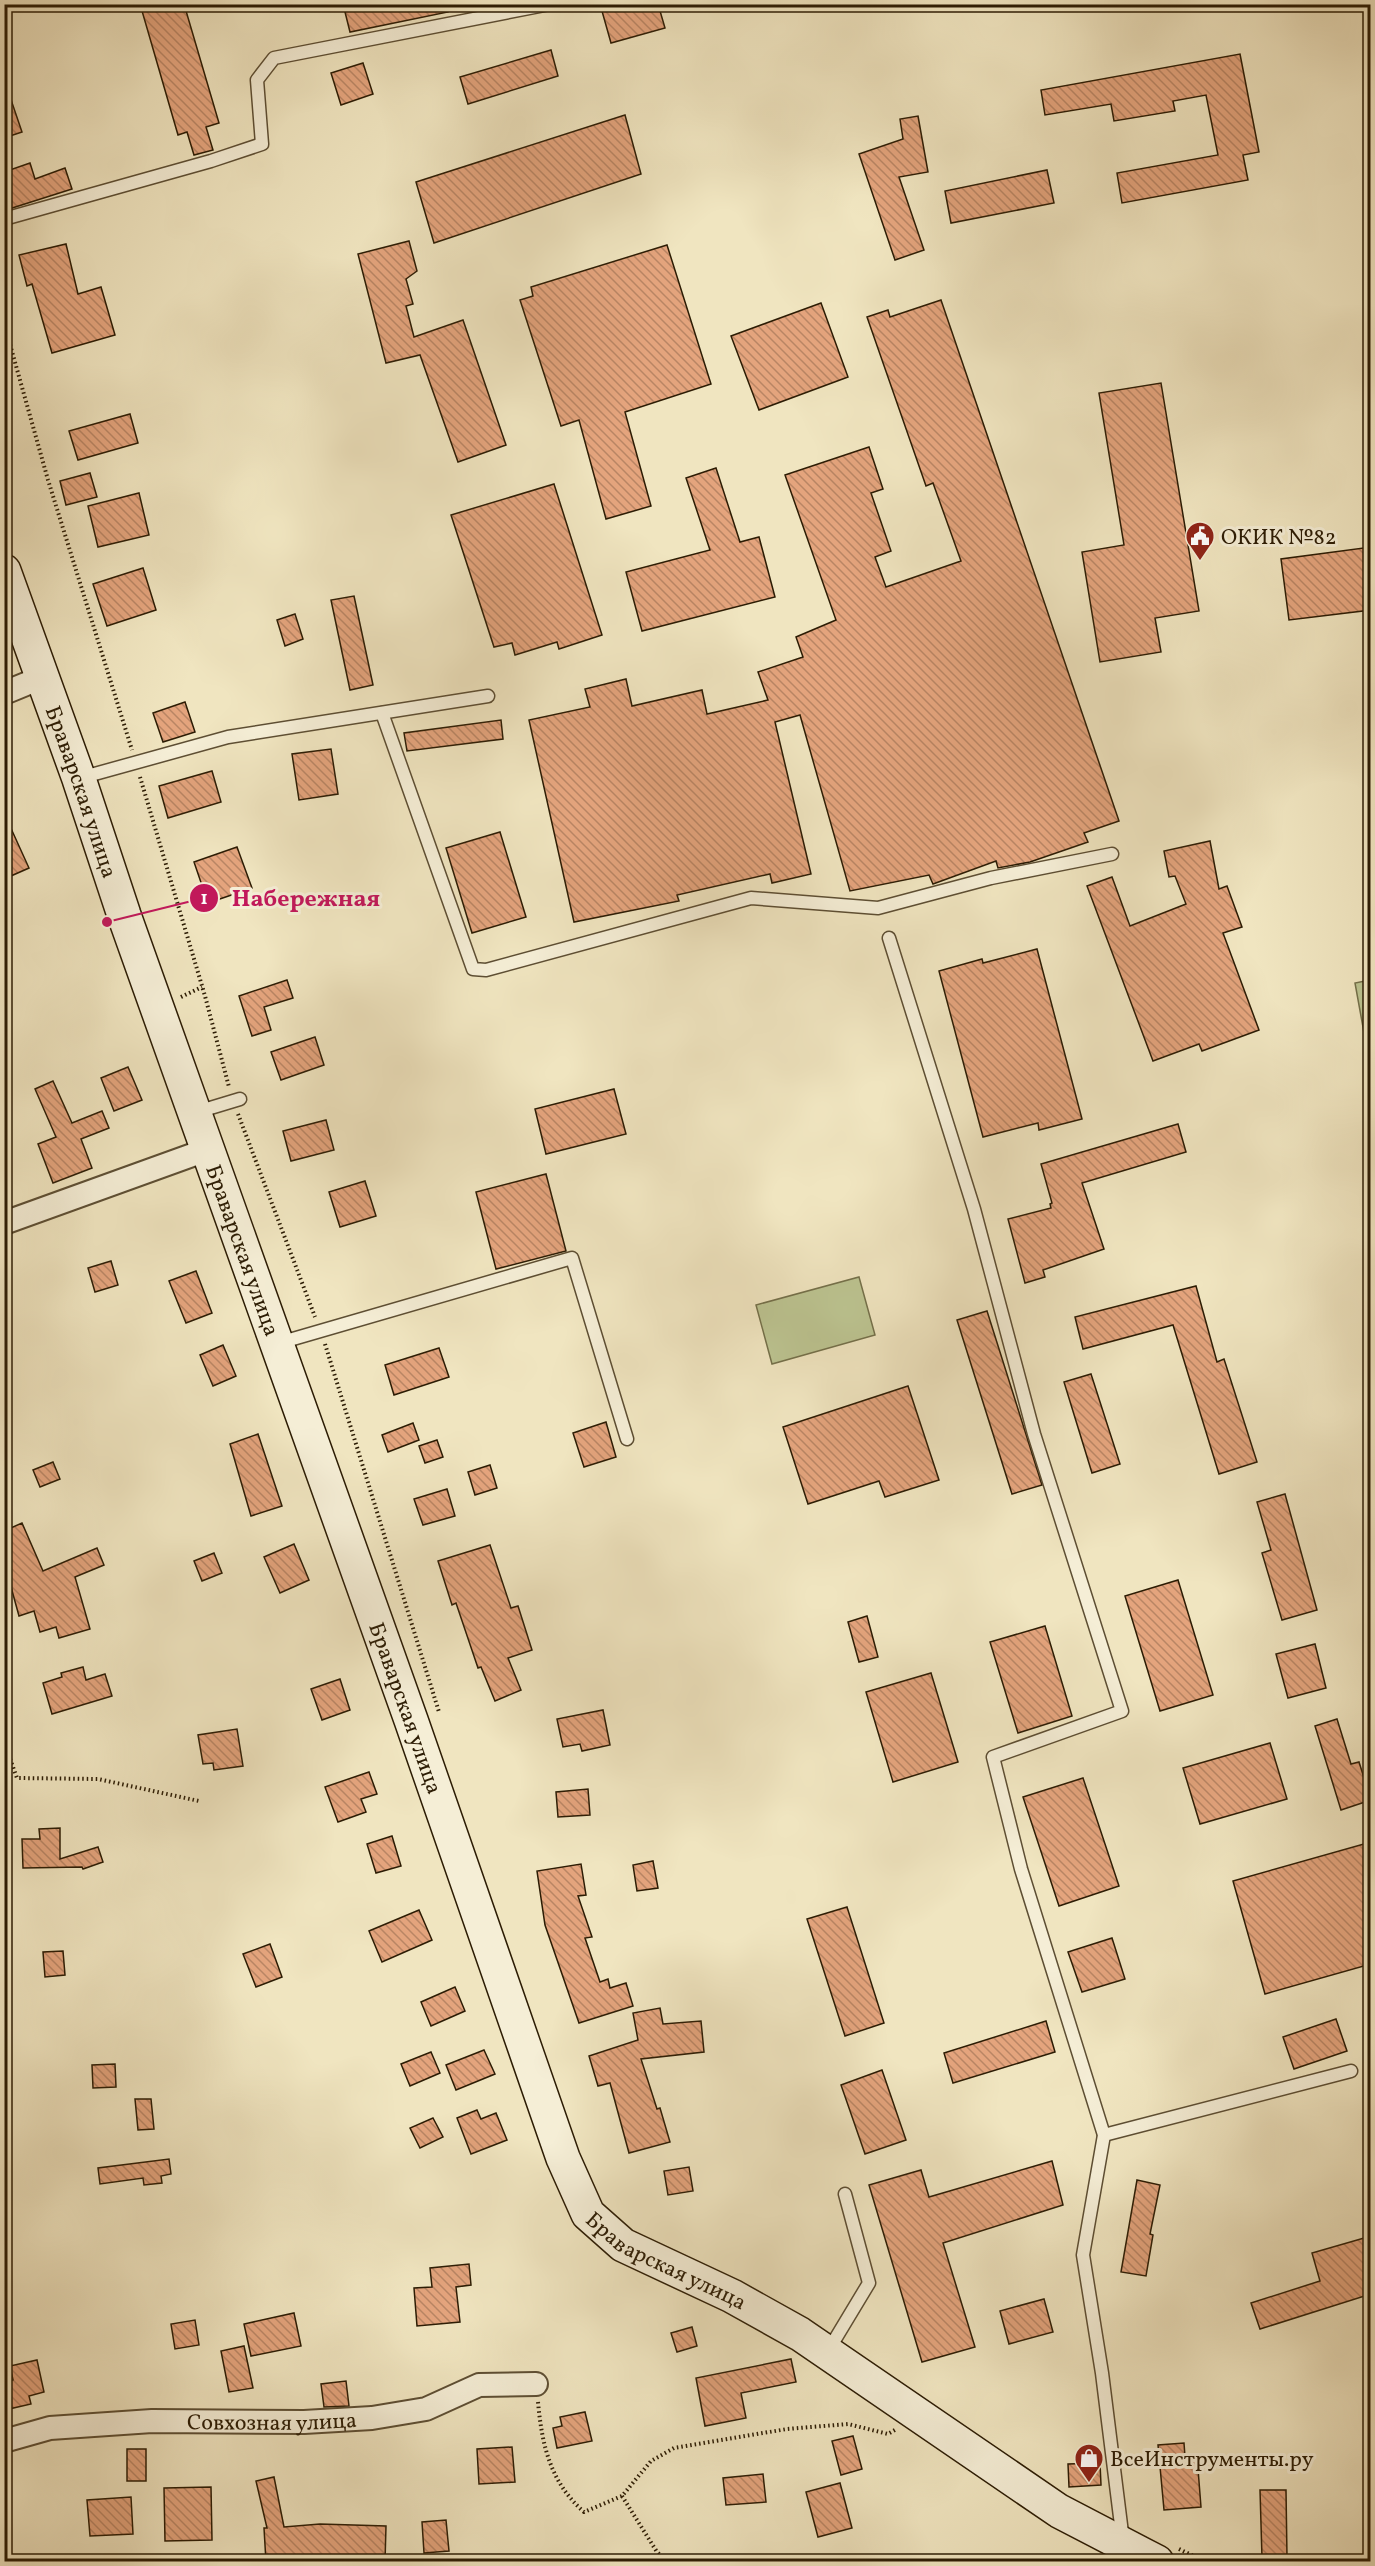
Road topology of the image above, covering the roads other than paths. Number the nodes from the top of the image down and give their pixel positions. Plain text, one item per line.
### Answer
1 (550, 4) edge
2 (4, 219) edge
3 (4, 571) edge
4 (43, 677) junction
5 (4, 693) edge
6 (488, 696) dead end
7 (382, 713) junction
8 (79, 779) junction
9 (1112, 854) dead end
10 (889, 938) dead end
11 (236, 1099) road end
12 (195, 1112) junction
13 (209, 1149) junction
14 (4, 1223) edge
15 (278, 1344) junction
16 (627, 1439) dead end
17 (1351, 2071) dead end
18 (1104, 2135) junction
19 (845, 2194) dead end
20 (827, 2352) junction
21 (536, 2384) road end
22 (4, 2441) edge
23 (1125, 2554) edge
24 (1157, 2562) edge

1 - 2 lane
3 - 4 main road, Браварская улица
4 - 5 street
4 - 8 main road, Браварская улица
6 - 7 lane
7 - 8 lane
7 - 9 lane
8 - 12 main road, Браварская улица
10 - 18 lane
11 - 12 lane
12 - 13 main road, Браварская улица
13 - 14 street
13 - 15 main road, Браварская улица
15 - 16 lane
15 - 20 main road, Браварская улица
17 - 18 lane
18 - 23 lane
19 - 20 lane
20 - 23 main road, Браварская улица
21 - 22 street, Совхозная улица
23 - 24 main road, Браварская улица

